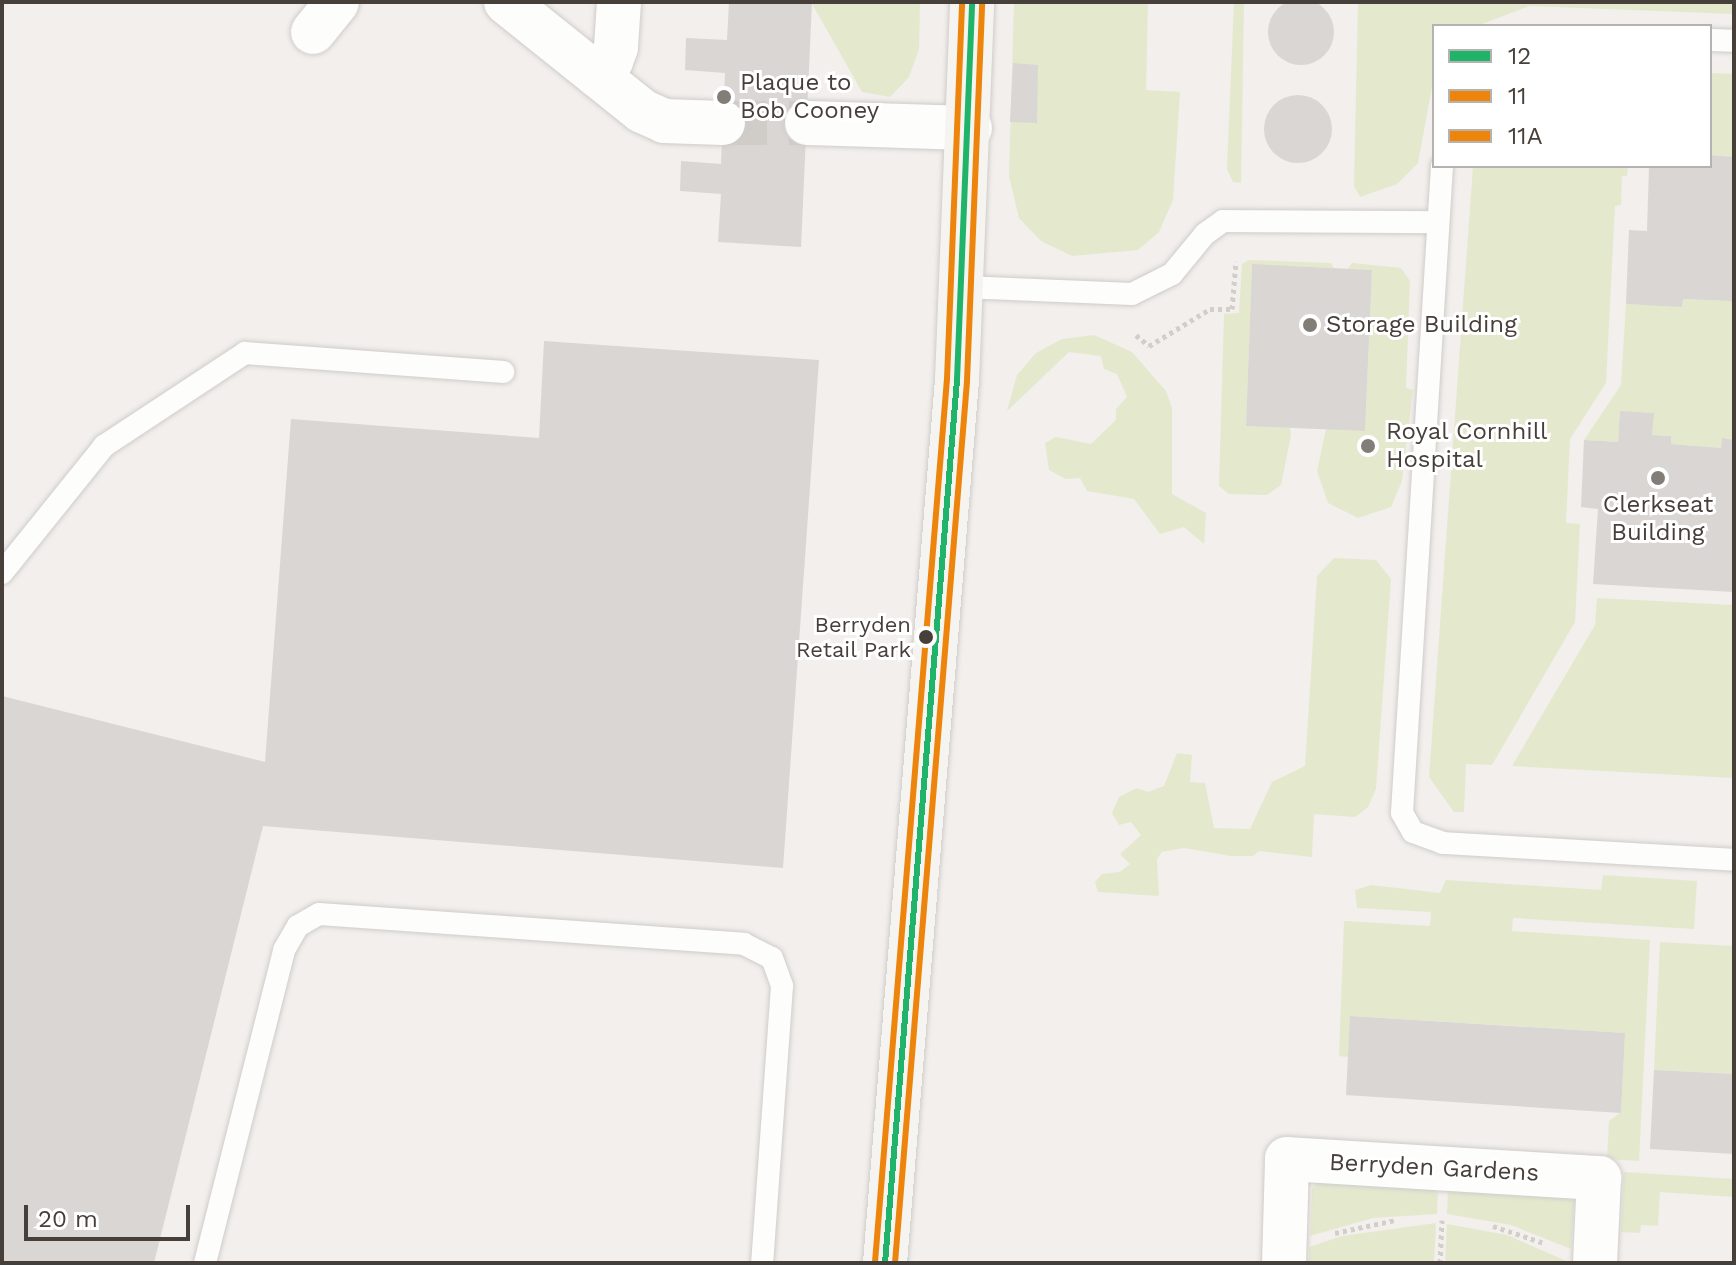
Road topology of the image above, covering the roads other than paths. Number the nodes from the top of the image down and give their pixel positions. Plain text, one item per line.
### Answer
1 (506, 2) edge
2 (619, 2) edge
3 (972, 2) edge
4 (1712, 40) edge
5 (1734, 41) edge
6 (597, 75) junction
7 (723, 123) tunnel mouth
8 (807, 123) tunnel mouth
9 (970, 128) junction
10 (1442, 168) edge
11 (1438, 222) junction
12 (963, 287) junction
13 (503, 372) dead end
14 (2, 573) edge
15 (1734, 860) edge
16 (1575, 1255) edge
17 (1284, 1256) edge
18 (205, 1263) edge
19 (762, 1263) edge
20 (885, 1263) edge

1 - 6 street
2 - 6 street
3 - 9 main road
4 - 5 lane
6 - 7 street
8 - 9 street
9 - 12 main road
10 - 11 lane
11 - 12 lane
11 - 15 lane
12 - 20 main road
13 - 14 lane
16 - 17 street, Berryden Gardens
18 - 19 lane

